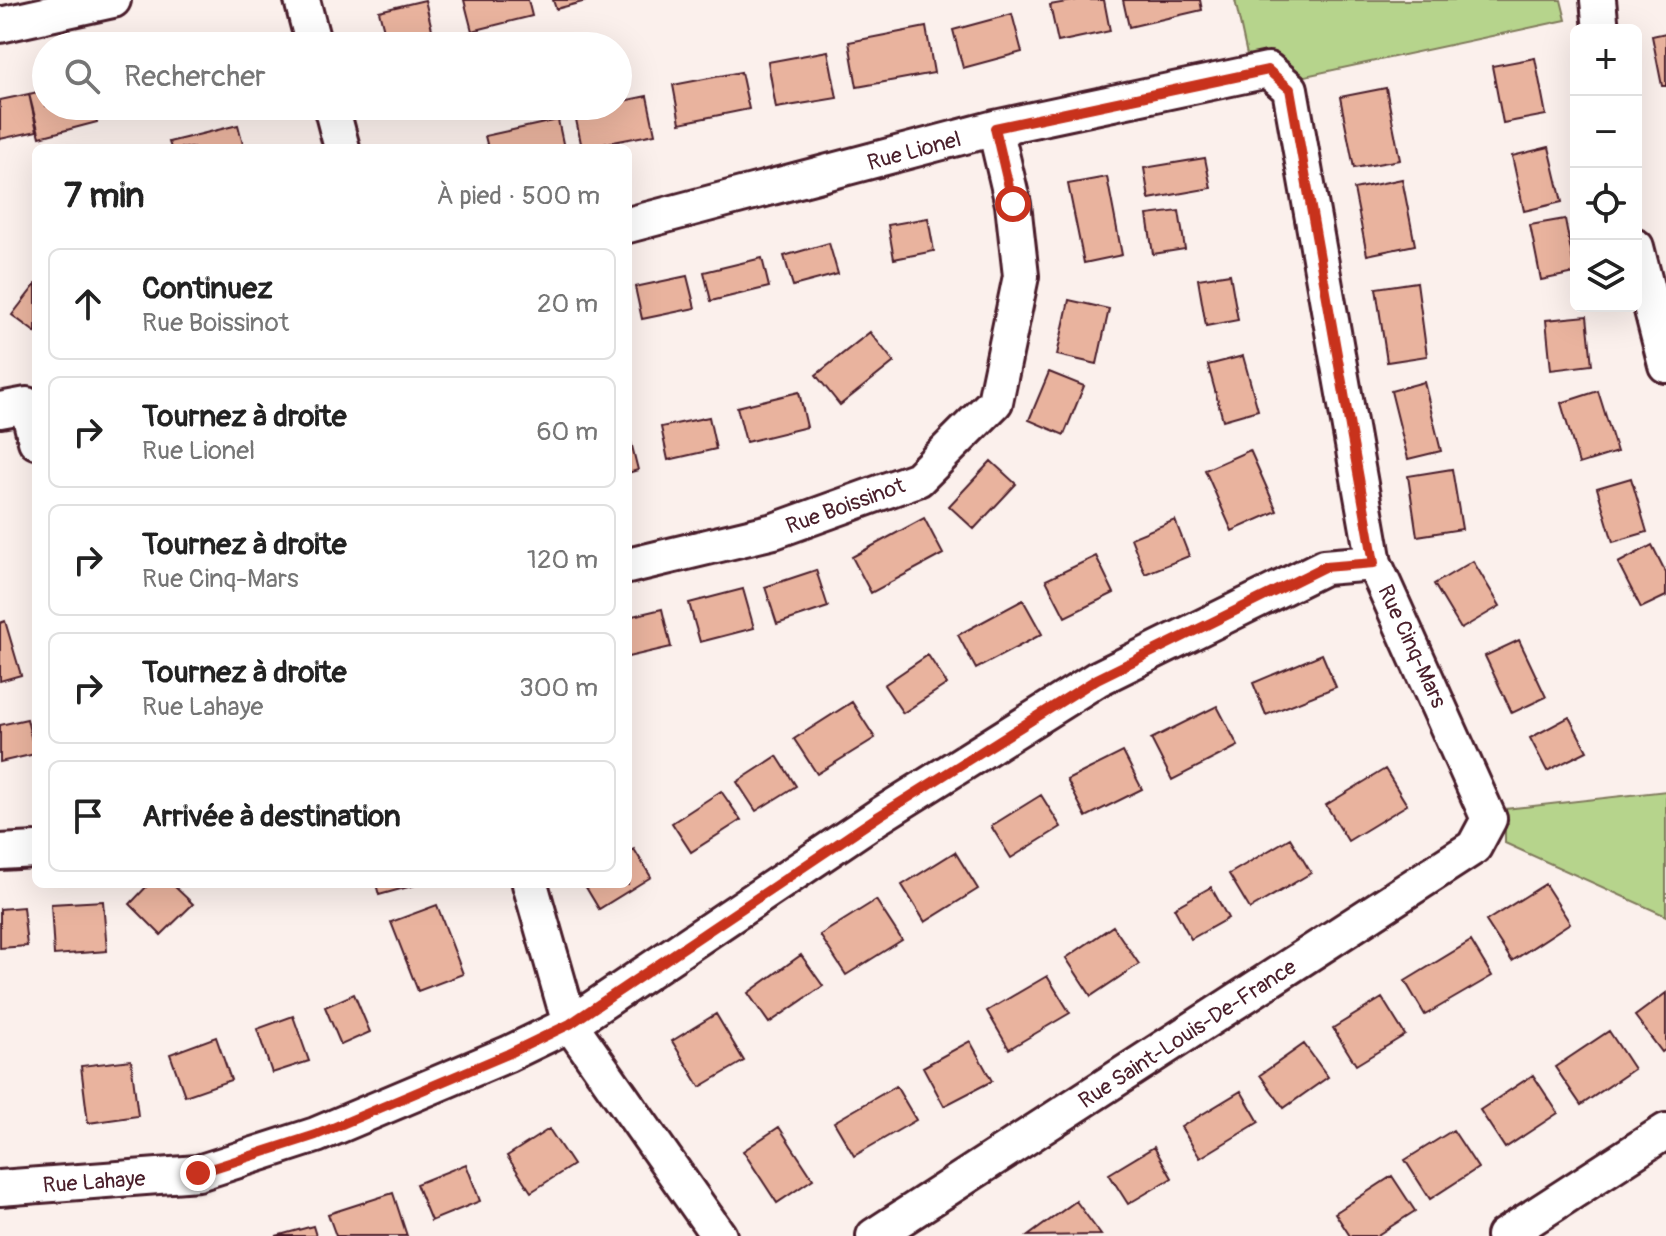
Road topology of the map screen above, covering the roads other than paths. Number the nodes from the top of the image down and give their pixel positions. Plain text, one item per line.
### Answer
1 (113, 0) edge
2 (302, 0) edge
3 (1598, 0) edge
4 (1600, 24) edge
5 (0, 25) edge
6 (310, 32) edge
7 (1290, 89) joint
8 (335, 120) edge
9 (995, 128) junction
10 (341, 144) edge
11 (632, 224) edge
12 (1642, 271) edge
13 (1666, 365) edge
14 (0, 410) edge
15 (32, 425) edge
16 (1374, 563) junction
17 (632, 565) edge
18 (1489, 819) joint
19 (32, 850) edge
20 (0, 852) edge
21 (531, 888) edge
22 (570, 1024) junction
23 (1666, 1131) edge
24 (0, 1188) edge
25 (719, 1236) edge
26 (874, 1236) edge
27 (1504, 1236) edge

1 - 5 street
2 - 6 street
3 - 4 street
7 - 9 street, Rue Lionel
7 - 16 street, Rue Cinq-Mars
8 - 10 street
9 - 11 street, Rue Lionel
9 - 17 street, Rue Boissinot
12 - 13 street
14 - 15 street
16 - 18 street, Rue Cinq-Mars
16 - 22 street, Rue Lahaye
18 - 26 street, Rue Saint-Louis-De-France
19 - 20 street
21 - 22 street
22 - 24 street, Rue Lahaye
22 - 25 street
23 - 27 street

